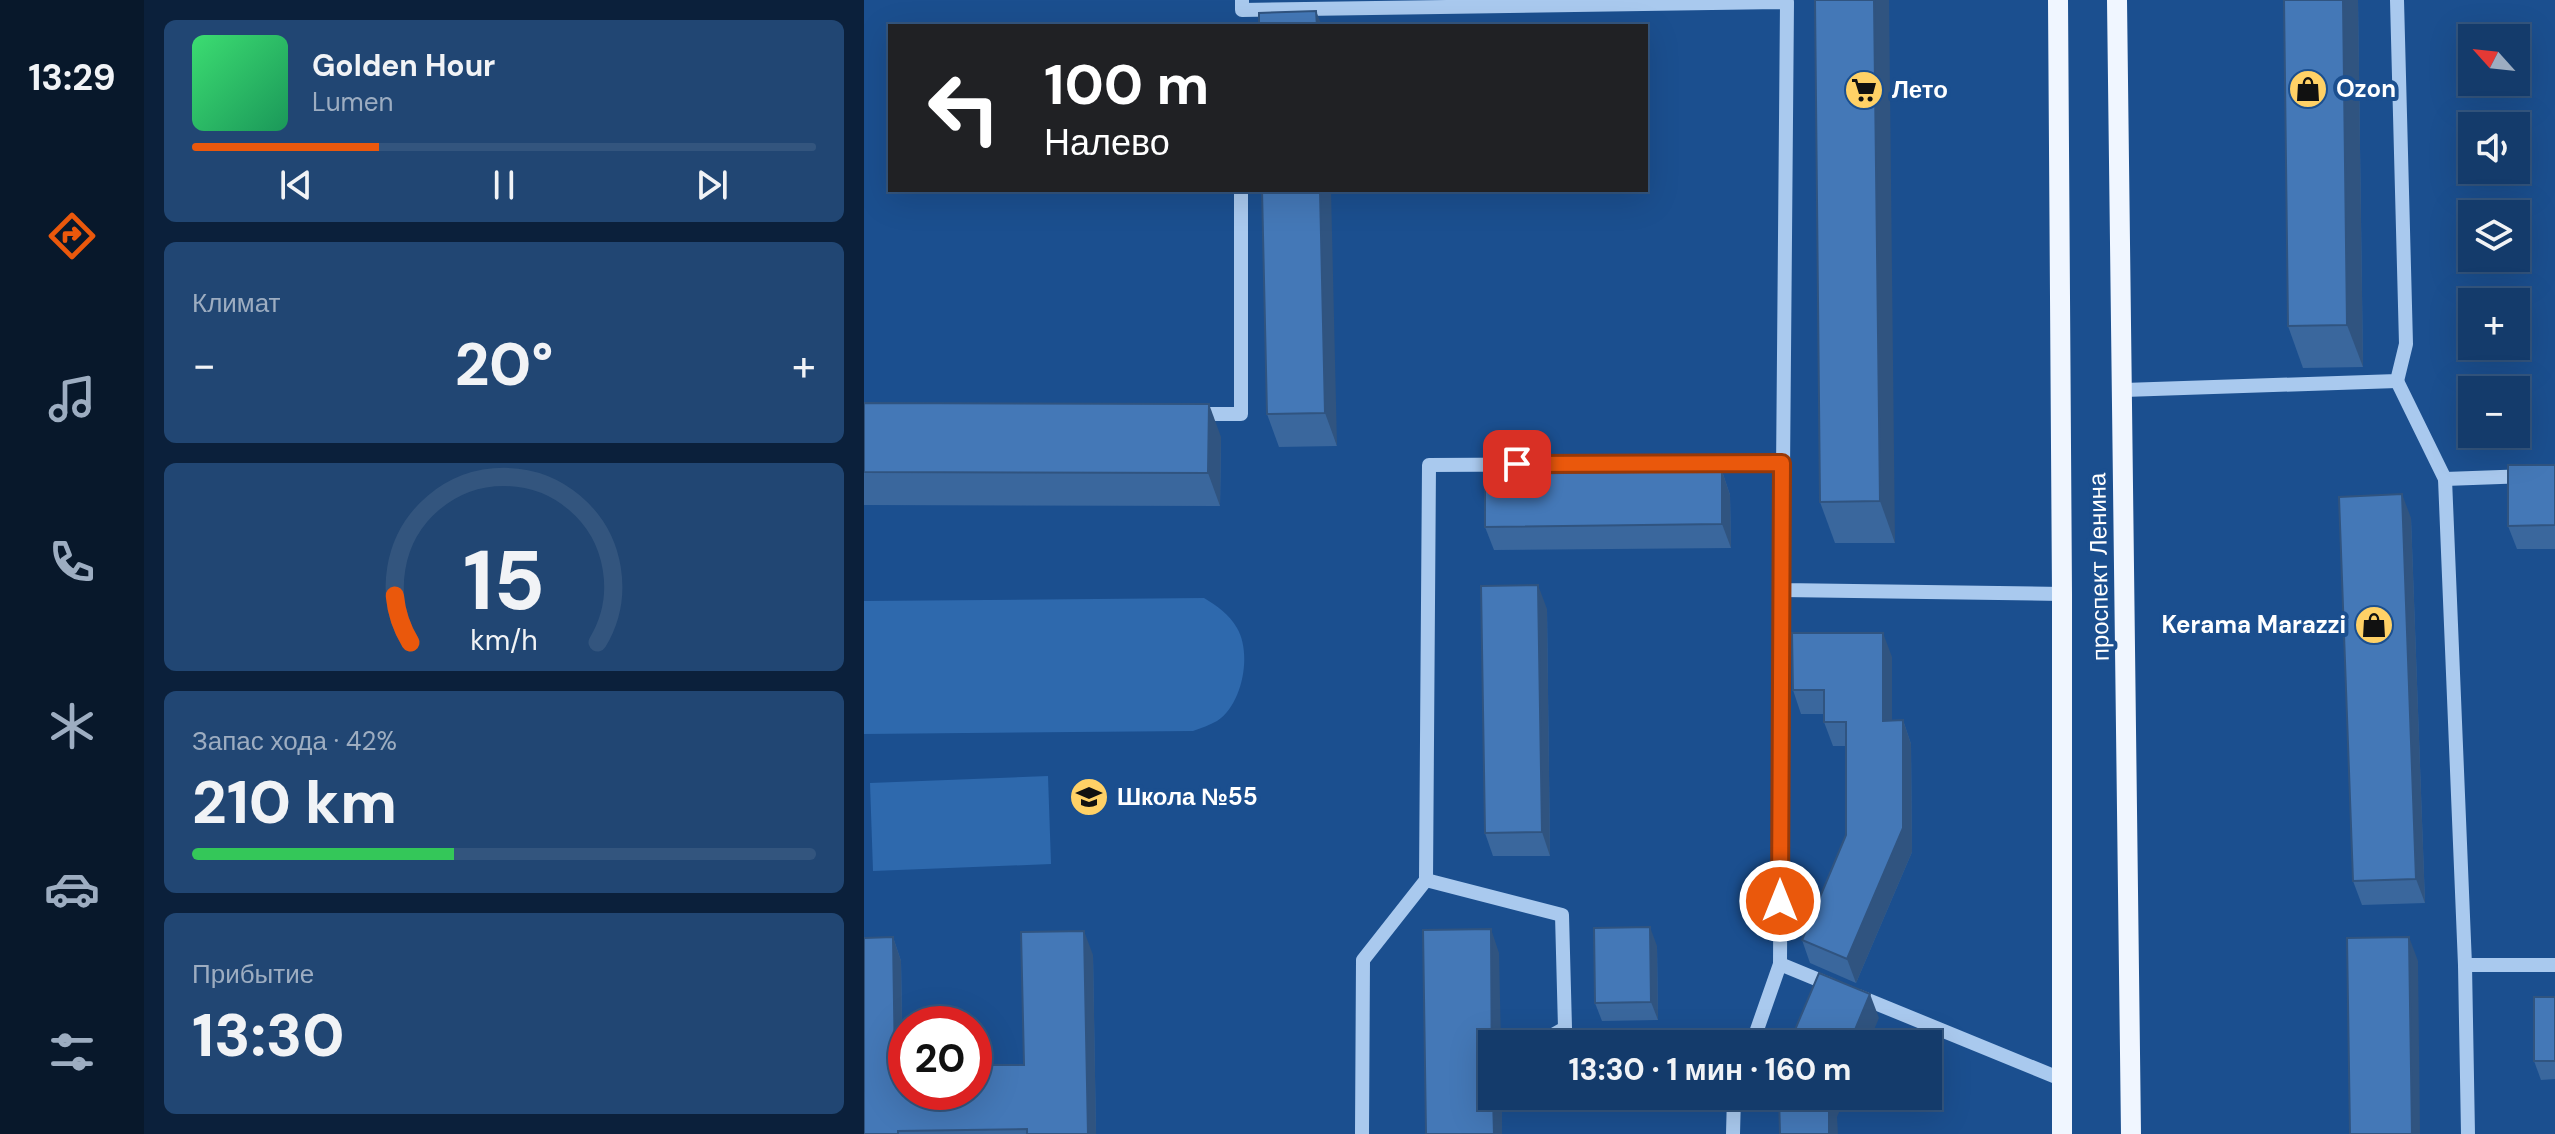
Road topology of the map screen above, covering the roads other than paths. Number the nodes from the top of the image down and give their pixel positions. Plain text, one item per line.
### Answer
1 (2058, 0) edge
2 (2117, 0) edge
3 (2397, 0) edge
4 (1242, 5) edge
5 (1241, 192) edge
6 (2397, 381) junction
7 (2124, 390) junction
8 (1178, 414) edge
9 (1782, 463) junction
10 (2555, 475) edge
11 (2445, 479) junction
12 (1782, 590) junction
13 (2062, 594) junction
14 (1426, 880) junction
15 (1780, 964) junction
16 (2465, 965) junction
17 (2555, 965) edge
18 (1562, 1030) edge
19 (1757, 1030) edge
20 (2061, 1079) junction
21 (1734, 1110) edge
22 (1362, 1134) edge
23 (1733, 1134) edge
24 (2062, 1134) edge
25 (2131, 1134) edge
26 (2468, 1134) edge

1 - 13 main road, проспект Ленина
2 - 7 main road, проспект Ленина
3 - 6 lane
4 - 9 lane
5 - 8 lane
6 - 7 lane
6 - 11 lane
7 - 25 main road, проспект Ленина
9 - 12 lane
9 - 14 lane
10 - 11 lane
11 - 16 lane
12 - 13 lane
12 - 15 lane
13 - 20 main road, проспект Ленина
14 - 18 lane
14 - 22 lane
15 - 19 lane
15 - 20 lane
16 - 17 lane
16 - 26 lane
20 - 24 main road, проспект Ленина
21 - 23 lane

